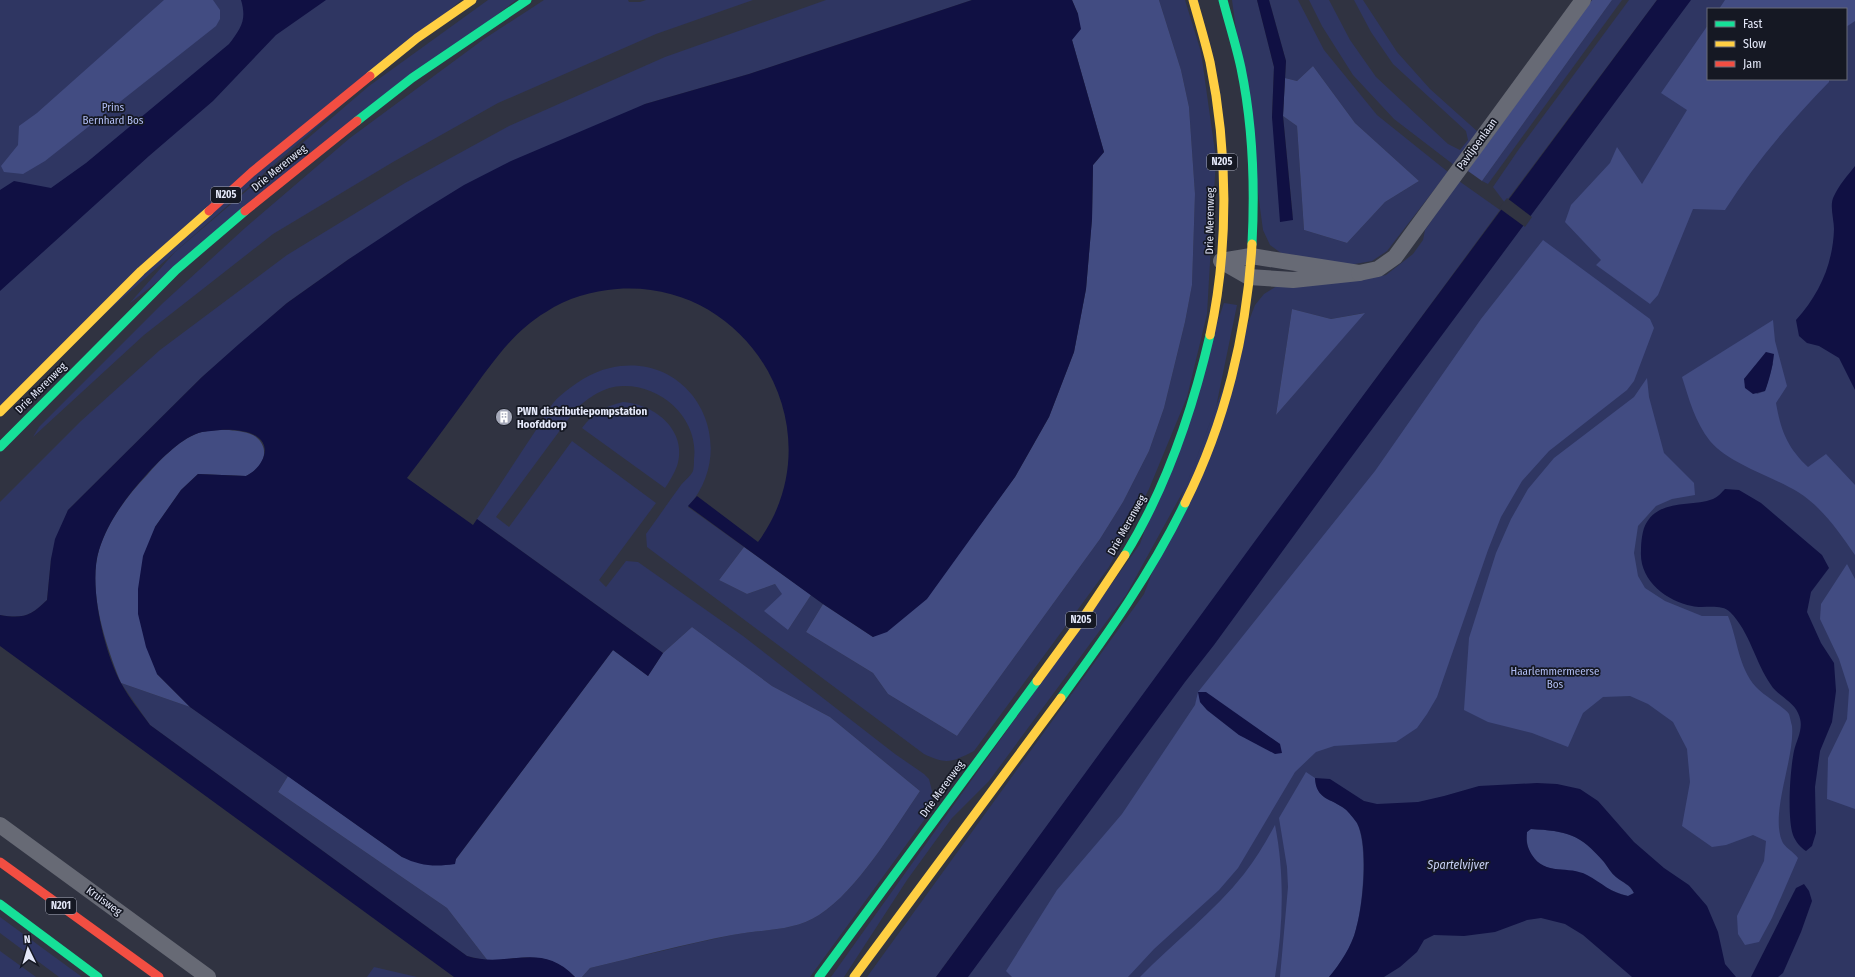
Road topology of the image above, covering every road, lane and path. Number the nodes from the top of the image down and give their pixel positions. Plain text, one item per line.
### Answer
1 (472, 0) edge
2 (527, 0) edge
3 (1193, 0) edge
4 (1222, 0) edge
5 (1583, 0) edge
6 (1251, 256) junction
7 (1221, 261) junction
8 (1359, 273) junction
9 (1249, 277) junction
10 (0, 412) edge
11 (0, 447) edge
12 (0, 824) edge
13 (0, 862) edge
14 (0, 904) edge
15 (98, 977) edge
16 (159, 977) edge
17 (208, 977) edge
18 (819, 977) edge
19 (854, 977) edge

1 - 10 main road, Drie Merenweg / N205
2 - 11 main road, Drie Merenweg / N205
3 - 7 main road, Drie Merenweg / N205
4 - 6 main road, N205
5 - 8 street, Paviljoenlaan
6 - 7 street, Paviljoenlaan
6 - 8 street, Paviljoenlaan
6 - 9 main road, N205
7 - 9 street, Paviljoenlaan
7 - 18 main road, Drie Merenweg / N205
8 - 9 street, Paviljoenlaan
9 - 19 main road, N205
12 - 17 street, Kruisweg
13 - 16 main road, N201
14 - 15 main road

